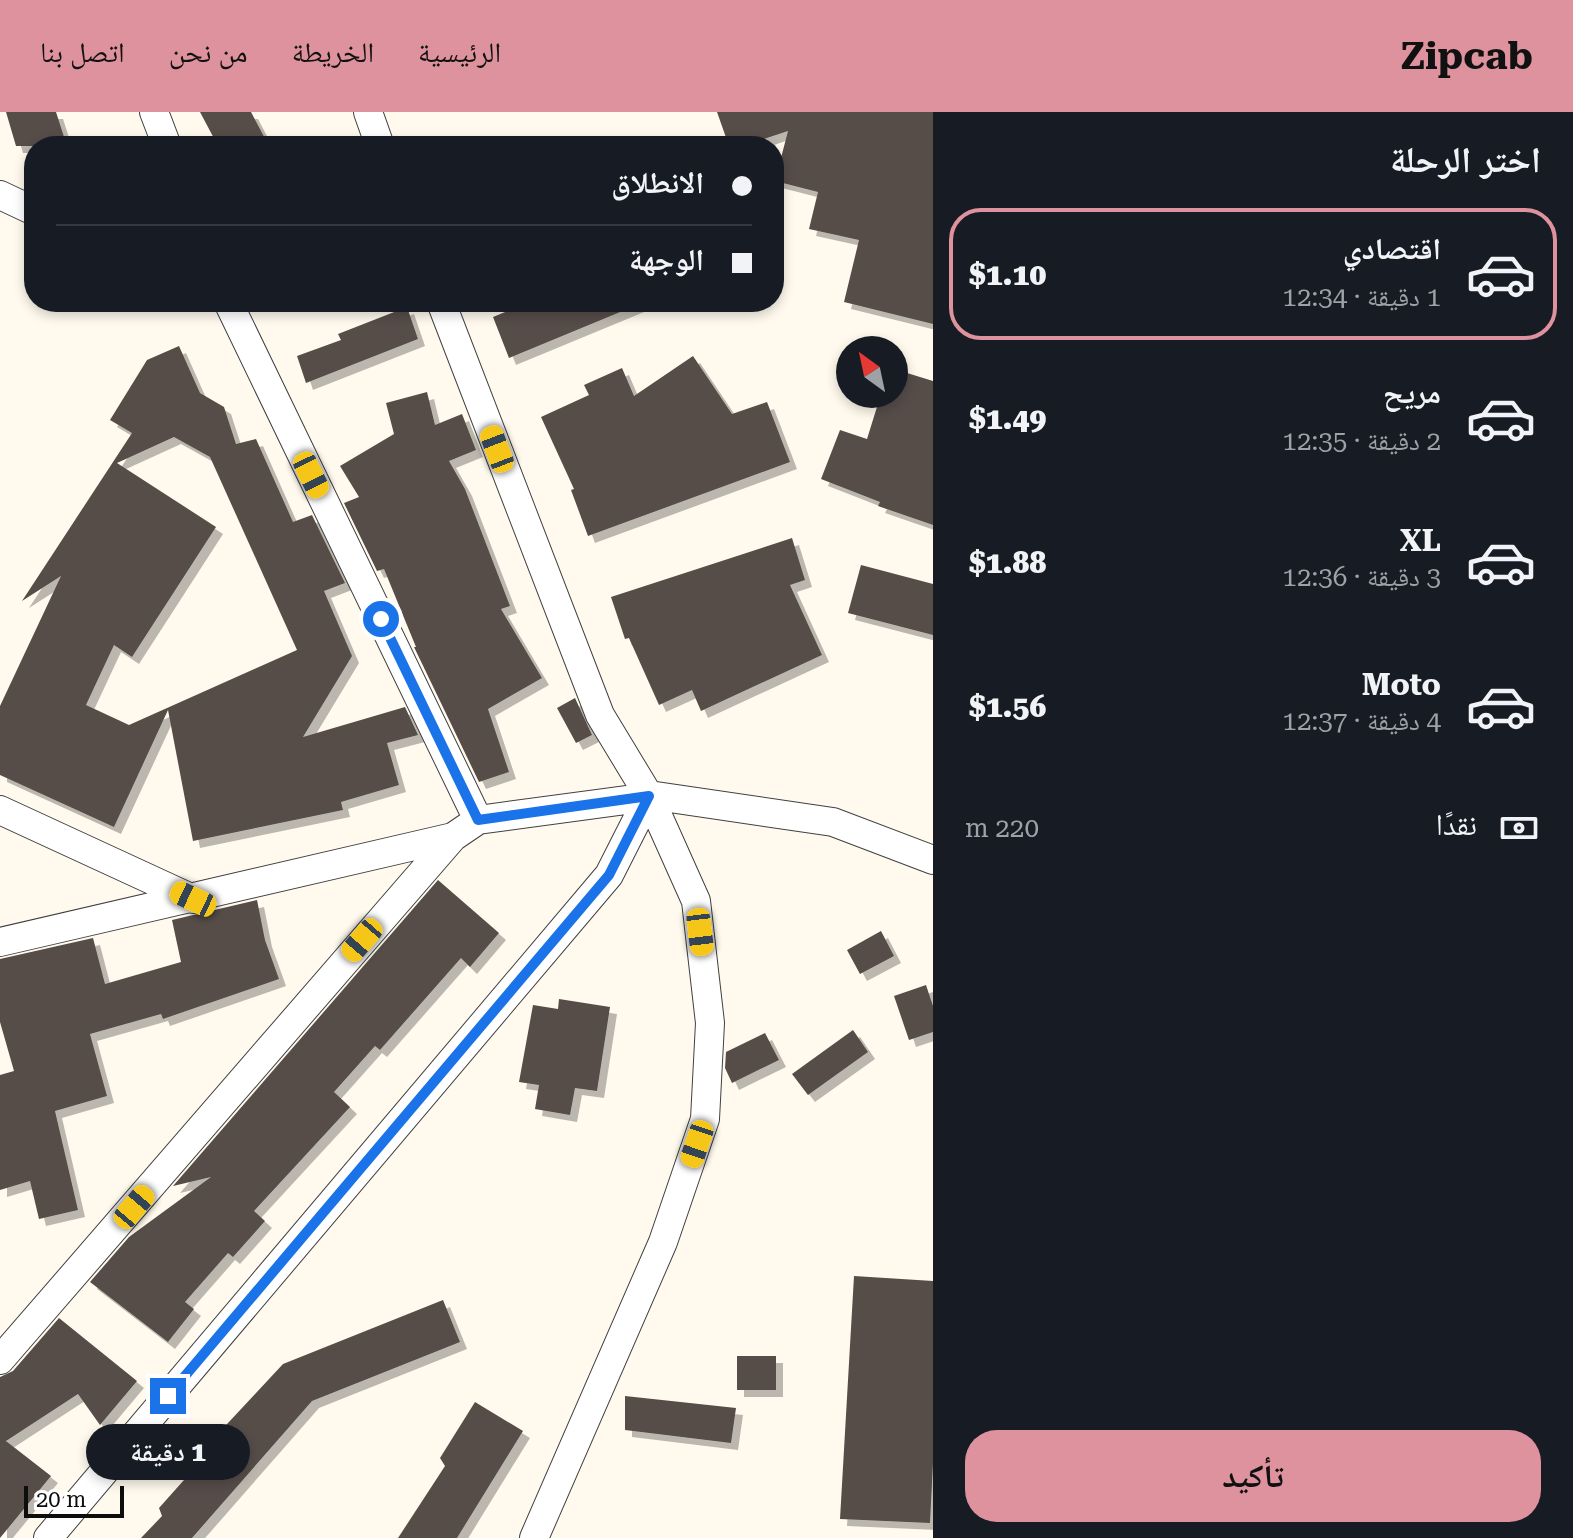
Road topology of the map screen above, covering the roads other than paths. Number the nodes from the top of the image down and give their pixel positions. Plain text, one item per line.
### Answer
1 (154, 112) edge
2 (368, 112) edge
3 (163, 136) edge
4 (376, 136) edge
5 (233, 312) edge
6 (445, 312) edge
7 (649, 796) junction
8 (0, 810) edge
9 (478, 820) junction
10 (453, 837) junction
11 (933, 860) edge
12 (193, 899) junction
13 (0, 942) edge
14 (0, 1360) edge
15 (48, 1538) edge
16 (534, 1538) edge

1 - 3 street
2 - 4 street
5 - 9 street
6 - 7 street
7 - 9 street
7 - 11 street
7 - 15 street
7 - 16 street
8 - 12 street
9 - 10 street
10 - 12 street
10 - 14 street
12 - 13 street

